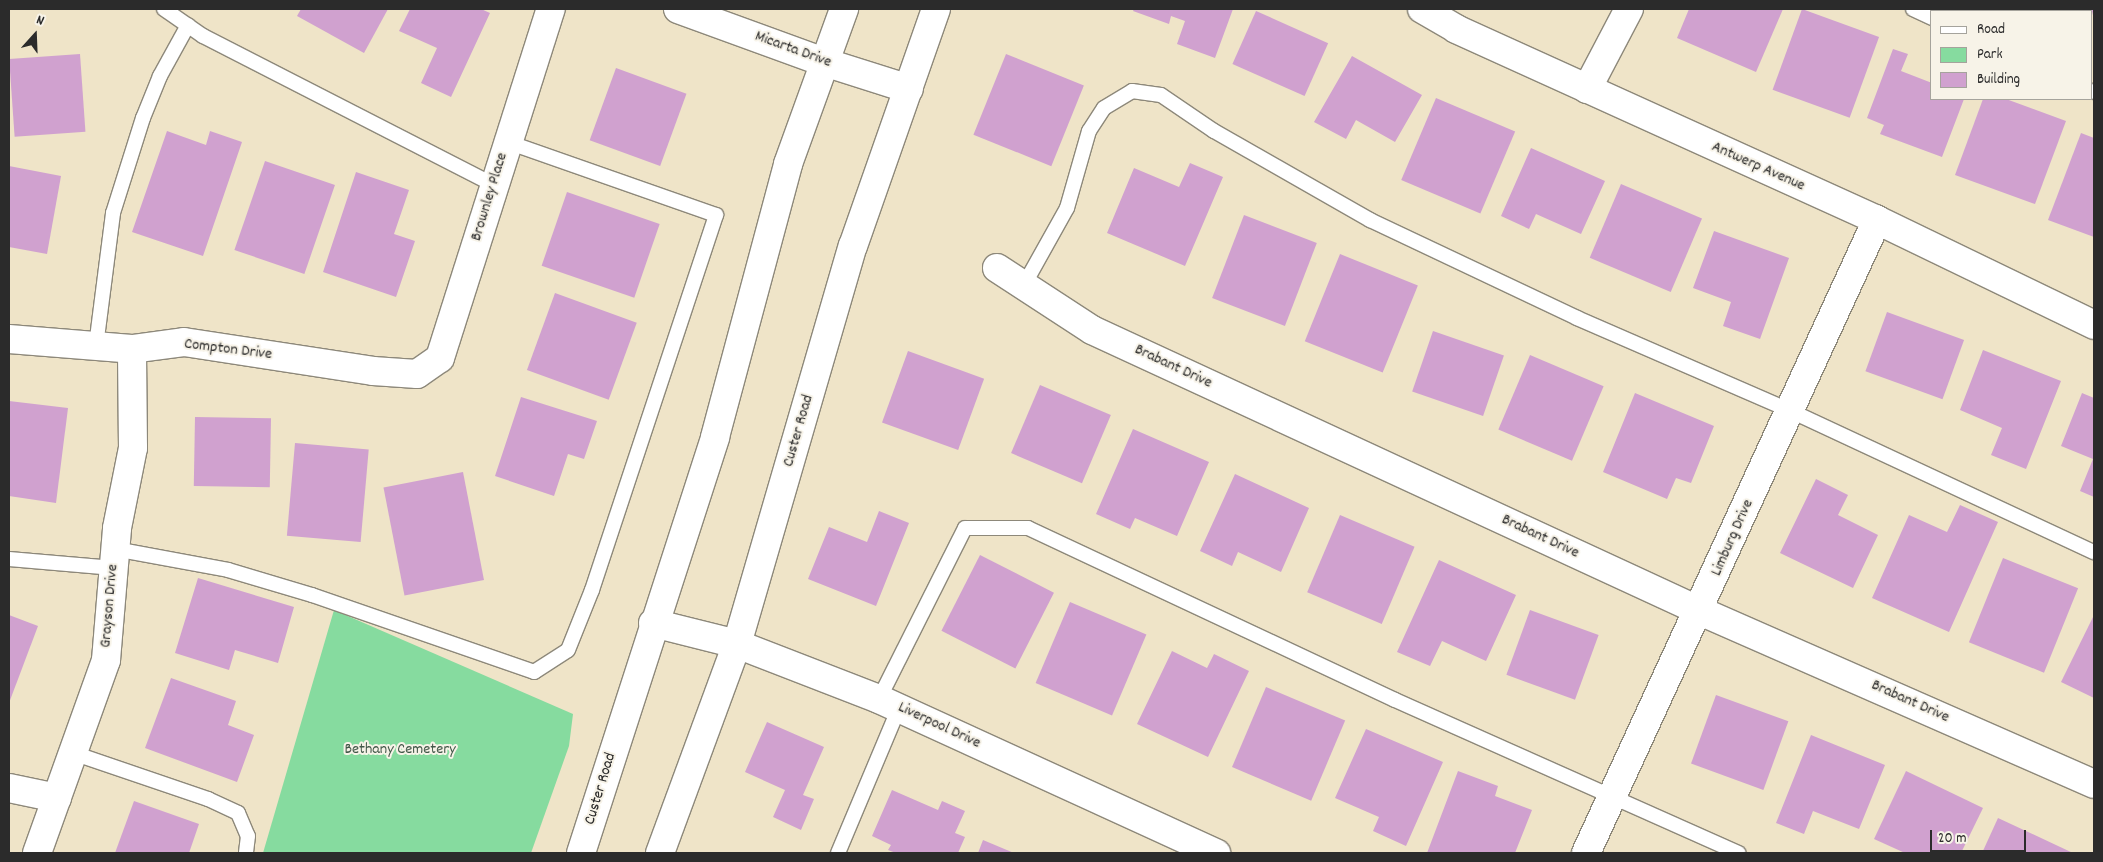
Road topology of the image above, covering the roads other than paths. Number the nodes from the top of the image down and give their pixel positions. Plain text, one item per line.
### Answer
1 (164, 9) edge
2 (551, 9) edge
3 (678, 9) edge
4 (844, 9) edge
5 (936, 9) edge
6 (1422, 9) edge
7 (1629, 9) edge
8 (1913, 9) edge
9 (1930, 17) edge
10 (188, 25) junction
11 (824, 62) junction
12 (910, 89) junction
13 (1587, 89) junction
14 (507, 142) junction
15 (494, 185) junction
16 (1877, 220) junction
17 (997, 268) dead end
18 (1024, 285) junction
19 (2094, 325) edge
20 (9, 339) edge
21 (96, 346) junction
22 (132, 350) junction
23 (416, 374) joint
24 (1791, 410) junction
25 (2094, 552) edge
26 (9, 559) edge
27 (114, 559) junction
28 (1700, 611) junction
29 (653, 623) junction
30 (737, 644) junction
31 (889, 703) junction
32 (73, 753) junction
33 (2094, 784) edge
34 (9, 788) edge
35 (1612, 797) junction
36 (57, 798) junction
37 (37, 853) edge
38 (246, 853) edge
39 (581, 853) edge
40 (660, 853) edge
41 (838, 853) edge
42 (1216, 853) edge
43 (1586, 853) edge
44 (1738, 853) edge

1 - 10 lane
2 - 14 street, Brownley Place
3 - 11 street, Micarta Drive
4 - 11 street, Custer Road
5 - 12 street, Custer Road
6 - 13 street, Antwerp Avenue
7 - 13 street
8 - 9 lane
10 - 15 lane
10 - 21 lane
11 - 12 street, Micarta Drive
11 - 29 street, Custer Road
12 - 30 street, Custer Road
13 - 16 street, Antwerp Avenue
14 - 15 street, Brownley Place
14 - 27 lane
15 - 23 street, Brownley Place
16 - 19 street, Antwerp Avenue
16 - 24 street, Limburg Drive
17 - 18 street, Brabant Drive
18 - 24 lane
18 - 28 street, Brabant Drive
20 - 21 street, Compton Drive
21 - 22 street, Compton Drive
22 - 23 street, Compton Drive
22 - 27 street, Grayson Drive
24 - 25 lane
24 - 28 street, Limburg Drive
26 - 27 lane
27 - 32 street, Grayson Drive
28 - 33 street, Brabant Drive
28 - 35 street, Limburg Drive
29 - 30 street, Liverpool Drive
29 - 39 street, Custer Road
30 - 31 street, Liverpool Drive
30 - 40 street, Custer Road
31 - 35 lane
31 - 41 lane
31 - 42 street, Liverpool Drive
32 - 36 street, Grayson Drive
32 - 38 lane
34 - 36 street
35 - 43 street, Limburg Drive
35 - 44 lane
36 - 37 street, Grayson Drive

